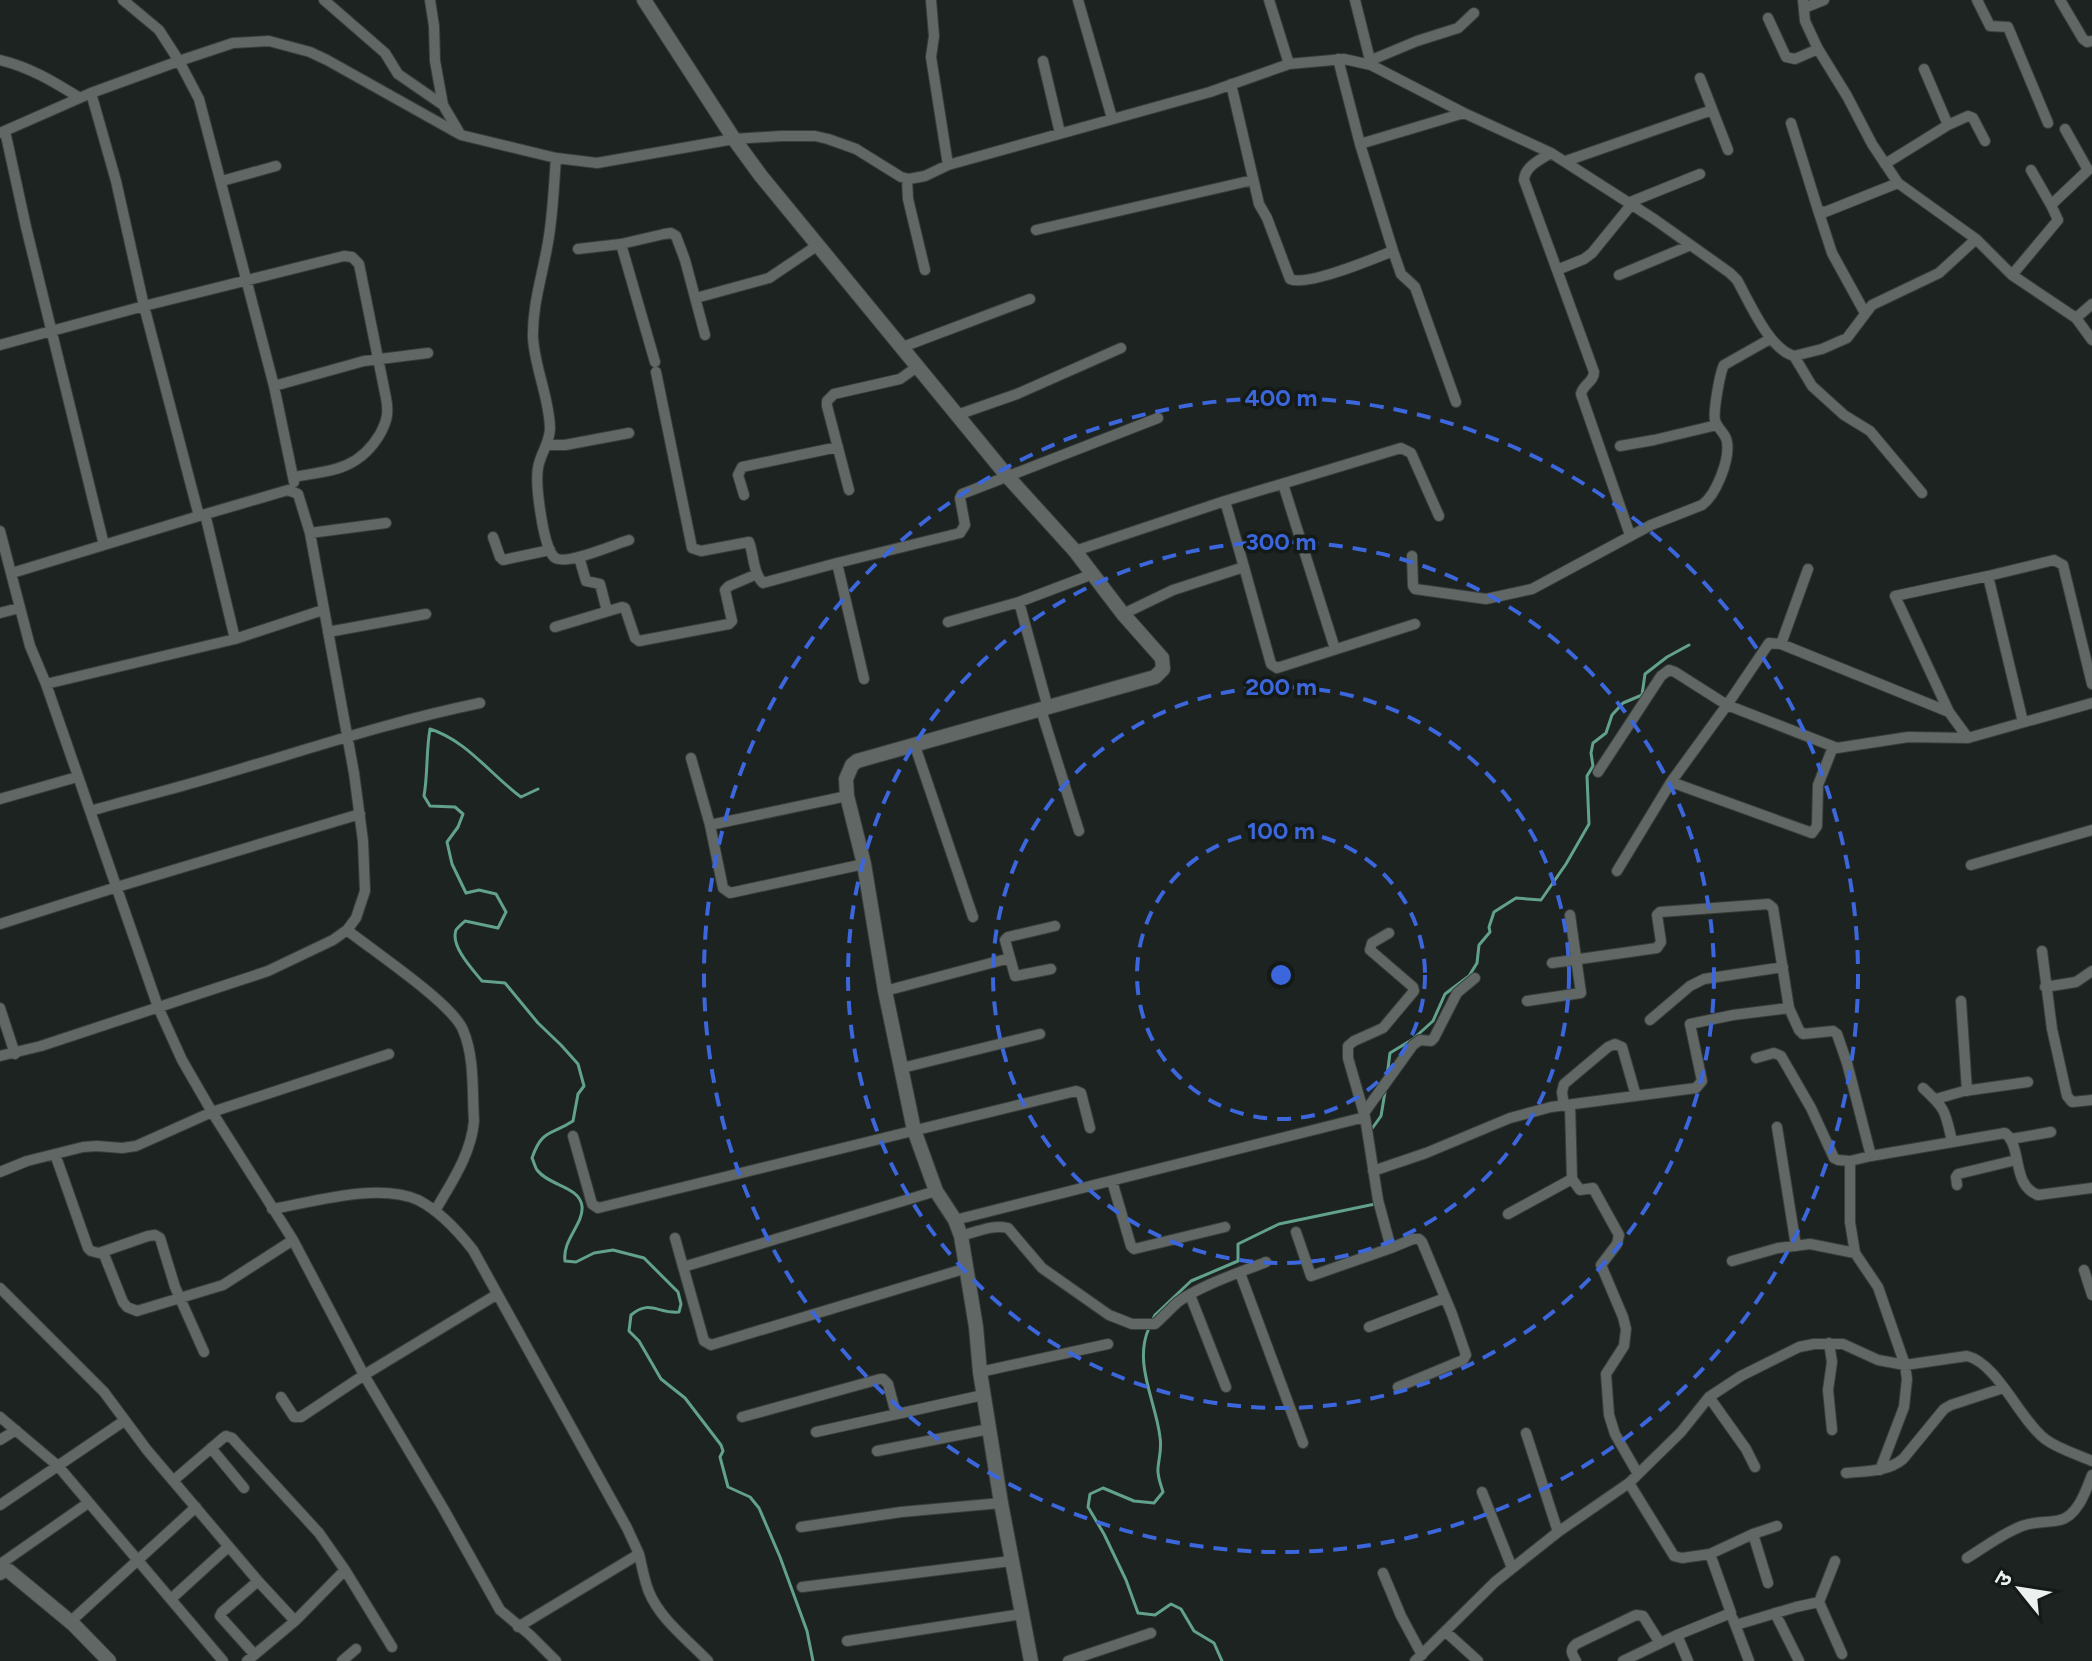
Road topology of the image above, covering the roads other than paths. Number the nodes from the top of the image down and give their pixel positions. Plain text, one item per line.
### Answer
1 (123, 0) edge
2 (324, 0) edge
3 (430, 0) edge
4 (644, 0) edge
5 (931, 0) edge
6 (1078, 0) edge
7 (1269, 0) edge
8 (1355, 0) edge
9 (1824, 0) edge
10 (1977, 0) edge
11 (2060, 0) edge
12 (1803, 4) edge
13 (1474, 13) dead end
14 (1768, 18) dead end
15 (2092, 41) edge
16 (1818, 49) junction
17 (1338, 59) junction
18 (0, 60) edge
19 (179, 61) junction
20 (1043, 61) dead end
21 (1370, 63) junction
22 (1289, 64) junction
23 (1924, 69) dead end
24 (1700, 78) dead end
25 (1231, 84) junction
26 (91, 93) junction
27 (80, 98) junction
28 (443, 105) junction
29 (1712, 110) junction
30 (1464, 113) junction
31 (1112, 118) junction
32 (1791, 123) dead end
33 (2048, 123) dead end
34 (1948, 125) junction
35 (2065, 129) dead end
36 (2, 132) edge
37 (1060, 133) junction
38 (461, 135) junction
39 (734, 139) junction
40 (1985, 141) dead end
41 (1360, 144) junction
42 (1728, 150) dead end
43 (1551, 153) junction
44 (556, 158) junction
45 (1566, 161) junction
46 (1885, 164) junction
47 (948, 165) junction
48 (276, 166) dead end
49 (2090, 168) edge
50 (2031, 170) dead end
51 (1700, 174) dead end
52 (907, 179) junction
53 (1253, 180) junction
54 (222, 181) junction
55 (1898, 183) junction
56 (1629, 204) junction
57 (2051, 205) junction
58 (1818, 210) junction
59 (1036, 230) dead end
60 (1976, 239) junction
61 (621, 244) junction
62 (818, 245) junction
63 (1691, 245) junction
64 (578, 249) dead end
65 (1393, 251) junction
66 (925, 270) dead end
67 (1557, 270) junction
68 (1619, 275) dead end
69 (2012, 275) junction
70 (247, 280) junction
71 (696, 298) junction
72 (1030, 299) dead end
73 (2092, 304) edge
74 (144, 306) junction
75 (1865, 313) junction
76 (2076, 318) junction
77 (52, 332) junction
78 (705, 335) dead end
79 (1770, 339) junction
80 (2092, 340) edge
81 (0, 345) edge
82 (900, 348) junction
83 (1121, 348) dead end
84 (428, 353) dead end
85 (1794, 356) junction
86 (379, 359) junction
87 (917, 367) junction
88 (274, 386) junction
89 (1456, 402) dead end
90 (957, 415) junction
91 (1158, 418) dead end
92 (1717, 425) junction
93 (629, 433) dead end
94 (547, 445) junction
95 (1620, 446) dead end
96 (838, 447) junction
97 (293, 477) junction
98 (1008, 477) junction
99 (1283, 484) junction
100 (849, 490) dead end
101 (295, 491) junction
102 (1922, 493) dead end
103 (744, 495) dead end
104 (1225, 501) junction
105 (202, 515) junction
106 (1439, 516) dead end
107 (386, 523) dead end
108 (0, 531) edge
109 (310, 533) junction
110 (1630, 535) junction
111 (493, 537) dead end
112 (629, 540) dead end
113 (104, 545) junction
114 (550, 550) junction
115 (1075, 551) junction
116 (1412, 556) dead end
117 (579, 557) junction
118 (837, 563) junction
119 (1244, 567) junction
120 (1808, 569) dead end
121 (12, 573) junction
122 (757, 574) junction
123 (1093, 574) junction
124 (1988, 576) junction
125 (1019, 602) junction
126 (19, 608) junction
127 (323, 610) junction
128 (607, 611) junction
129 (0, 613) edge
130 (426, 614) dead end
131 (1123, 614) junction
132 (948, 622) dead end
133 (1415, 624) dead end
134 (555, 627) dead end
135 (328, 632) junction
136 (235, 639) junction
137 (1781, 644) junction
138 (1335, 649) junction
139 (864, 679) dead end
140 (46, 684) junction
141 (2092, 684) edge
142 (480, 703) dead end
143 (2092, 703) edge
144 (1727, 705) junction
145 (1045, 709) junction
146 (1949, 712) junction
147 (2023, 722) junction
148 (348, 735) junction
149 (1968, 738) junction
150 (915, 746) junction
151 (1833, 747) junction
152 (691, 758) dead end
153 (1598, 772) dead end
154 (77, 777) junction
155 (1671, 782) junction
156 (847, 796) junction
157 (0, 799) edge
158 (90, 811) junction
159 (360, 814) junction
160 (710, 825) junction
161 (2092, 830) edge
162 (1079, 831) dead end
163 (864, 864) junction
164 (1971, 865) dead end
165 (1617, 871) dead end
166 (117, 887) junction
167 (1570, 915) dead end
168 (973, 917) dead end
169 (0, 924) edge
170 (1055, 926) dead end
171 (347, 930) junction
172 (1389, 933) dead end
173 (2042, 951) dead end
174 (1010, 958) junction
175 (1577, 960) junction
176 (1552, 963) dead end
177 (1783, 967) junction
178 (1051, 969) dead end
179 (2092, 971) edge
180 (1475, 978) dead end
181 (2045, 987) junction
182 (885, 991) junction
183 (1527, 1001) dead end
184 (1961, 1001) dead end
185 (158, 1007) junction
186 (0, 1008) edge
187 (1789, 1008) junction
188 (1650, 1020) dead end
189 (1040, 1034) dead end
190 (15, 1054) junction
191 (389, 1054) dead end
192 (0, 1056) edge
193 (1756, 1058) dead end
194 (902, 1068) junction
195 (2028, 1082) dead end
196 (1923, 1088) dead end
197 (1967, 1091) junction
198 (1636, 1096) junction
199 (1936, 1099) junction
200 (2092, 1100) edge
201 (1567, 1105) junction
202 (212, 1112) junction
203 (1364, 1115) junction
204 (1777, 1127) dead end
205 (1090, 1128) dead end
206 (914, 1130) junction
207 (2051, 1132) dead end
208 (573, 1136) dead end
209 (2011, 1139) junction
210 (1952, 1141) junction
211 (55, 1154) junction
212 (1871, 1156) junction
213 (2016, 1160) junction
214 (1850, 1161) junction
215 (1374, 1171) junction
216 (0, 1172) edge
217 (1572, 1179) junction
218 (1112, 1181) junction
219 (1957, 1185) dead end
220 (2092, 1188) edge
221 (936, 1191) junction
222 (272, 1209) junction
223 (435, 1211) junction
224 (1508, 1214) dead end
225 (955, 1220) junction
226 (1225, 1227) dead end
227 (1296, 1232) dead end
228 (961, 1236) junction
229 (675, 1238) dead end
230 (293, 1240) junction
231 (1796, 1246) junction
232 (1391, 1248) junction
233 (103, 1252) junction
234 (1855, 1253) junction
235 (1732, 1261) dead end
236 (1266, 1262) dead end
237 (683, 1267) junction
238 (967, 1268) junction
239 (2084, 1270) dead end
240 (1240, 1273) junction
241 (0, 1288) edge
242 (496, 1295) junction
243 (1190, 1295) junction
244 (2092, 1295) edge
245 (1445, 1298) junction
246 (180, 1299) junction
247 (1369, 1327) dead end
248 (1829, 1343) junction
249 (1108, 1344) dead end
250 (204, 1352) dead end
251 (1905, 1365) junction
252 (980, 1372) junction
253 (364, 1375) junction
254 (1226, 1387) dead end
255 (1398, 1387) dead end
256 (2003, 1388) junction
257 (983, 1395) junction
258 (281, 1397) dead end
259 (1709, 1397) junction
260 (896, 1414) junction
261 (0, 1417) edge
262 (742, 1417) dead end
263 (124, 1421) junction
264 (989, 1429) junction
265 (16, 1430) junction
266 (1832, 1430) dead end
267 (816, 1432) dead end
268 (1526, 1433) dead end
269 (0, 1440) edge
270 (1303, 1443) dead end
271 (211, 1448) junction
272 (877, 1451) dead end
273 (2092, 1461) edge
274 (58, 1466) junction
275 (1755, 1467) dead end
276 (1880, 1470) junction
277 (1846, 1473) dead end
278 (1638, 1474) junction
279 (2092, 1475) edge
280 (174, 1480) junction
281 (1629, 1483) junction
282 (244, 1488) dead end
283 (1482, 1492) dead end
284 (88, 1503) junction
285 (1001, 1503) junction
286 (0, 1505) edge
287 (196, 1507) junction
288 (1777, 1526) dead end
289 (801, 1527) dead end
290 (1558, 1532) junction
291 (1753, 1534) junction
292 (228, 1547) junction
293 (639, 1554) junction
294 (1710, 1554) junction
295 (1967, 1558) dead end
296 (137, 1559) junction
297 (1011, 1561) junction
298 (1835, 1561) dead end
299 (2, 1566) edge
300 (1512, 1568) junction
301 (345, 1570) junction
302 (1383, 1573) dead end
303 (258, 1581) junction
304 (1768, 1583) dead end
305 (802, 1587) dead end
306 (171, 1599) junction
307 (1819, 1602) junction
308 (1731, 1613) junction
309 (1775, 1613) junction
310 (1022, 1614) junction
311 (295, 1621) junction
312 (70, 1622) junction
313 (1736, 1625) junction
314 (518, 1627) junction
315 (1446, 1632) junction
316 (1151, 1633) dead end
317 (1677, 1635) junction
318 (847, 1641) dead end
319 (1660, 1643) junction
320 (392, 1647) dead end
321 (356, 1649) dead end
322 (1842, 1654) dead end
323 (250, 1658) edge
324 (1418, 1658) edge
325 (109, 1661) edge
326 (223, 1661) edge
327 (342, 1661) edge
328 (556, 1661) edge
329 (708, 1661) edge
330 (1031, 1661) edge
331 (1068, 1661) edge
332 (1478, 1661) edge
333 (1576, 1661) edge
334 (1623, 1661) edge
335 (1688, 1661) edge
336 (1749, 1661) edge
337 (1799, 1661) edge

1 - 19 street
2 - 28 street
3 - 28 street
4 - 39 main road
5 - 47 street
6 - 31 street
7 - 22 street
8 - 21 street
9 - 12 street
10 - 33 street
11 - 15 street
12 - 16 street
13 - 21 street
14 - 16 street
16 - 46 street
17 - 21 street
17 - 22 street
17 - 41 street
18 - 27 street
19 - 26 street
19 - 38 street
19 - 54 street
20 - 37 street
21 - 30 street
22 - 25 street
23 - 34 street
24 - 29 street
25 - 31 street
25 - 53 street
26 - 27 street
26 - 74 street
27 - 36 street
28 - 38 street
29 - 42 street
29 - 45 street
30 - 41 street
30 - 43 street
31 - 37 street
32 - 58 street
34 - 40 street
34 - 46 street
35 - 49 street
36 - 77 street
37 - 47 street
38 - 44 street
39 - 44 street
39 - 52 street
39 - 62 main road
41 - 65 street
43 - 45 street
43 - 67 street
44 - 94 street
45 - 56 street
46 - 55 street
47 - 52 street
48 - 54 street
49 - 57 street
50 - 57 street
51 - 56 street
52 - 66 street
53 - 59 street
53 - 65 street
54 - 70 street
55 - 58 street
55 - 60 street
56 - 63 street
56 - 67 street
57 - 69 street
58 - 75 street
60 - 69 street
60 - 75 street
61 - 64 street
61 - 71 street
61 - 122 street
62 - 71 street
62 - 82 main road
63 - 68 street
63 - 79 street
65 - 89 street
67 - 110 street
69 - 76 street
70 - 74 street
70 - 86 street
70 - 88 street
71 - 78 street
72 - 82 street
73 - 76 street
74 - 77 street
74 - 105 street
75 - 85 street
76 - 80 street
77 - 81 street
77 - 113 street
79 - 85 street
79 - 92 street
82 - 87 main road
83 - 90 street
84 - 86 street
85 - 102 street
86 - 88 street
86 - 97 street
87 - 90 main road
87 - 96 street
88 - 97 street
90 - 98 main road
91 - 98 street
92 - 95 street
92 - 110 street
93 - 94 street
94 - 114 street
96 - 100 street
96 - 103 street
97 - 101 street
98 - 115 main road
98 - 118 street
99 - 104 street
99 - 106 street
99 - 138 street
101 - 105 street
101 - 109 street
104 - 115 street
104 - 119 street
105 - 113 street
105 - 136 street
107 - 109 street
108 - 121 street
109 - 127 street
110 - 116 street
111 - 114 street
112 - 117 street
113 - 121 street
114 - 117 street
115 - 123 main road
117 - 128 street
118 - 122 street
118 - 139 street
119 - 131 street
119 - 138 street
120 - 137 street
121 - 126 street
122 - 128 street
123 - 125 street
123 - 131 main road
124 - 141 street
124 - 146 street
124 - 147 street
125 - 132 street
125 - 145 street
126 - 129 street
126 - 140 street
127 - 135 street
127 - 136 street
128 - 134 street
130 - 135 street
131 - 145 main road
133 - 138 street
135 - 148 street
136 - 140 street
137 - 144 street
137 - 146 street
140 - 154 street
142 - 148 street
143 - 147 street
144 - 151 street
144 - 153 street
144 - 155 street
145 - 150 main road
145 - 162 street
146 - 149 street
147 - 149 street
148 - 158 street
148 - 159 street
149 - 151 street
150 - 156 main road
150 - 168 street
151 - 155 street
152 - 160 street
154 - 157 street
154 - 158 street
155 - 165 street
156 - 160 street
156 - 163 main road
158 - 166 street
159 - 166 street
159 - 171 street
160 - 163 street
161 - 164 street
163 - 182 main road
166 - 169 street
166 - 185 street
167 - 175 street
170 - 174 street
171 - 185 street
171 - 223 street
172 - 203 street
173 - 181 street
174 - 178 street
174 - 182 street
175 - 176 street
175 - 177 street
175 - 183 street
177 - 187 street
177 - 188 street
179 - 181 street
180 - 203 street
181 - 200 street
182 - 194 main road
184 - 197 street
185 - 190 street
185 - 202 street
186 - 190 street
187 - 198 street
187 - 212 street
189 - 194 street
190 - 192 street
191 - 202 street
193 - 214 street
194 - 206 main road
195 - 197 street
196 - 199 street
197 - 199 street
198 - 201 street
198 - 201 street
199 - 210 street
201 - 215 street
201 - 217 street
202 - 211 street
202 - 222 street
203 - 215 street
203 - 218 street
204 - 231 street
205 - 206 street
206 - 208 street
206 - 221 main road
207 - 209 street
209 - 210 street
209 - 213 street
210 - 212 street
211 - 216 street
211 - 233 street
212 - 214 street
213 - 219 street
213 - 220 street
214 - 234 street
215 - 232 street
217 - 224 street
217 - 278 street
218 - 225 street
218 - 226 street
221 - 225 main road
221 - 237 street
222 - 223 street
222 - 230 street
223 - 242 street
225 - 228 main road
227 - 232 street
228 - 238 main road
228 - 243 street
229 - 237 street
230 - 246 street
230 - 253 street
231 - 234 street
231 - 235 street
232 - 245 street
233 - 246 street
233 - 246 street
234 - 251 street
236 - 240 street
237 - 238 street
238 - 252 main road
239 - 244 street
240 - 243 street
240 - 270 street
241 - 263 street
242 - 253 street
242 - 293 street
243 - 254 street
245 - 247 street
245 - 255 street
246 - 250 street
248 - 251 street
248 - 259 street
248 - 266 street
249 - 252 street
251 - 256 street
251 - 276 street
252 - 257 main road
253 - 258 street
253 - 314 street
256 - 273 street
256 - 276 street
257 - 260 street
257 - 264 main road
259 - 275 street
259 - 278 street
260 - 262 street
260 - 267 street
261 - 265 street
263 - 274 street
263 - 280 street
264 - 272 street
264 - 285 main road
265 - 269 street
265 - 274 street
268 - 290 street
271 - 280 street
271 - 282 street
271 - 301 street
274 - 284 street
274 - 286 street
276 - 277 street
278 - 281 street
279 - 295 street
280 - 287 street
281 - 290 street
281 - 294 street
283 - 300 street
284 - 296 street
284 - 299 street
285 - 289 street
285 - 297 main road
287 - 292 street
287 - 296 street
288 - 291 street
290 - 300 street
291 - 294 street
291 - 304 street
292 - 303 street
292 - 306 street
293 - 314 street
293 - 329 street
294 - 308 street
296 - 306 street
296 - 312 street
297 - 305 street
297 - 310 main road
298 - 307 street
299 - 312 main road
300 - 315 street
301 - 311 street
301 - 320 street
302 - 324 street
303 - 311 street
303 - 323 street
306 - 326 street
307 - 309 street
307 - 322 street
308 - 313 street
308 - 317 street
309 - 313 street
309 - 337 street
310 - 318 street
310 - 330 main road
311 - 323 street
312 - 325 main road
313 - 336 street
314 - 328 street
315 - 324 street
315 - 332 street
316 - 331 street
317 - 319 street
317 - 335 street
319 - 333 street
319 - 334 street
321 - 327 street

